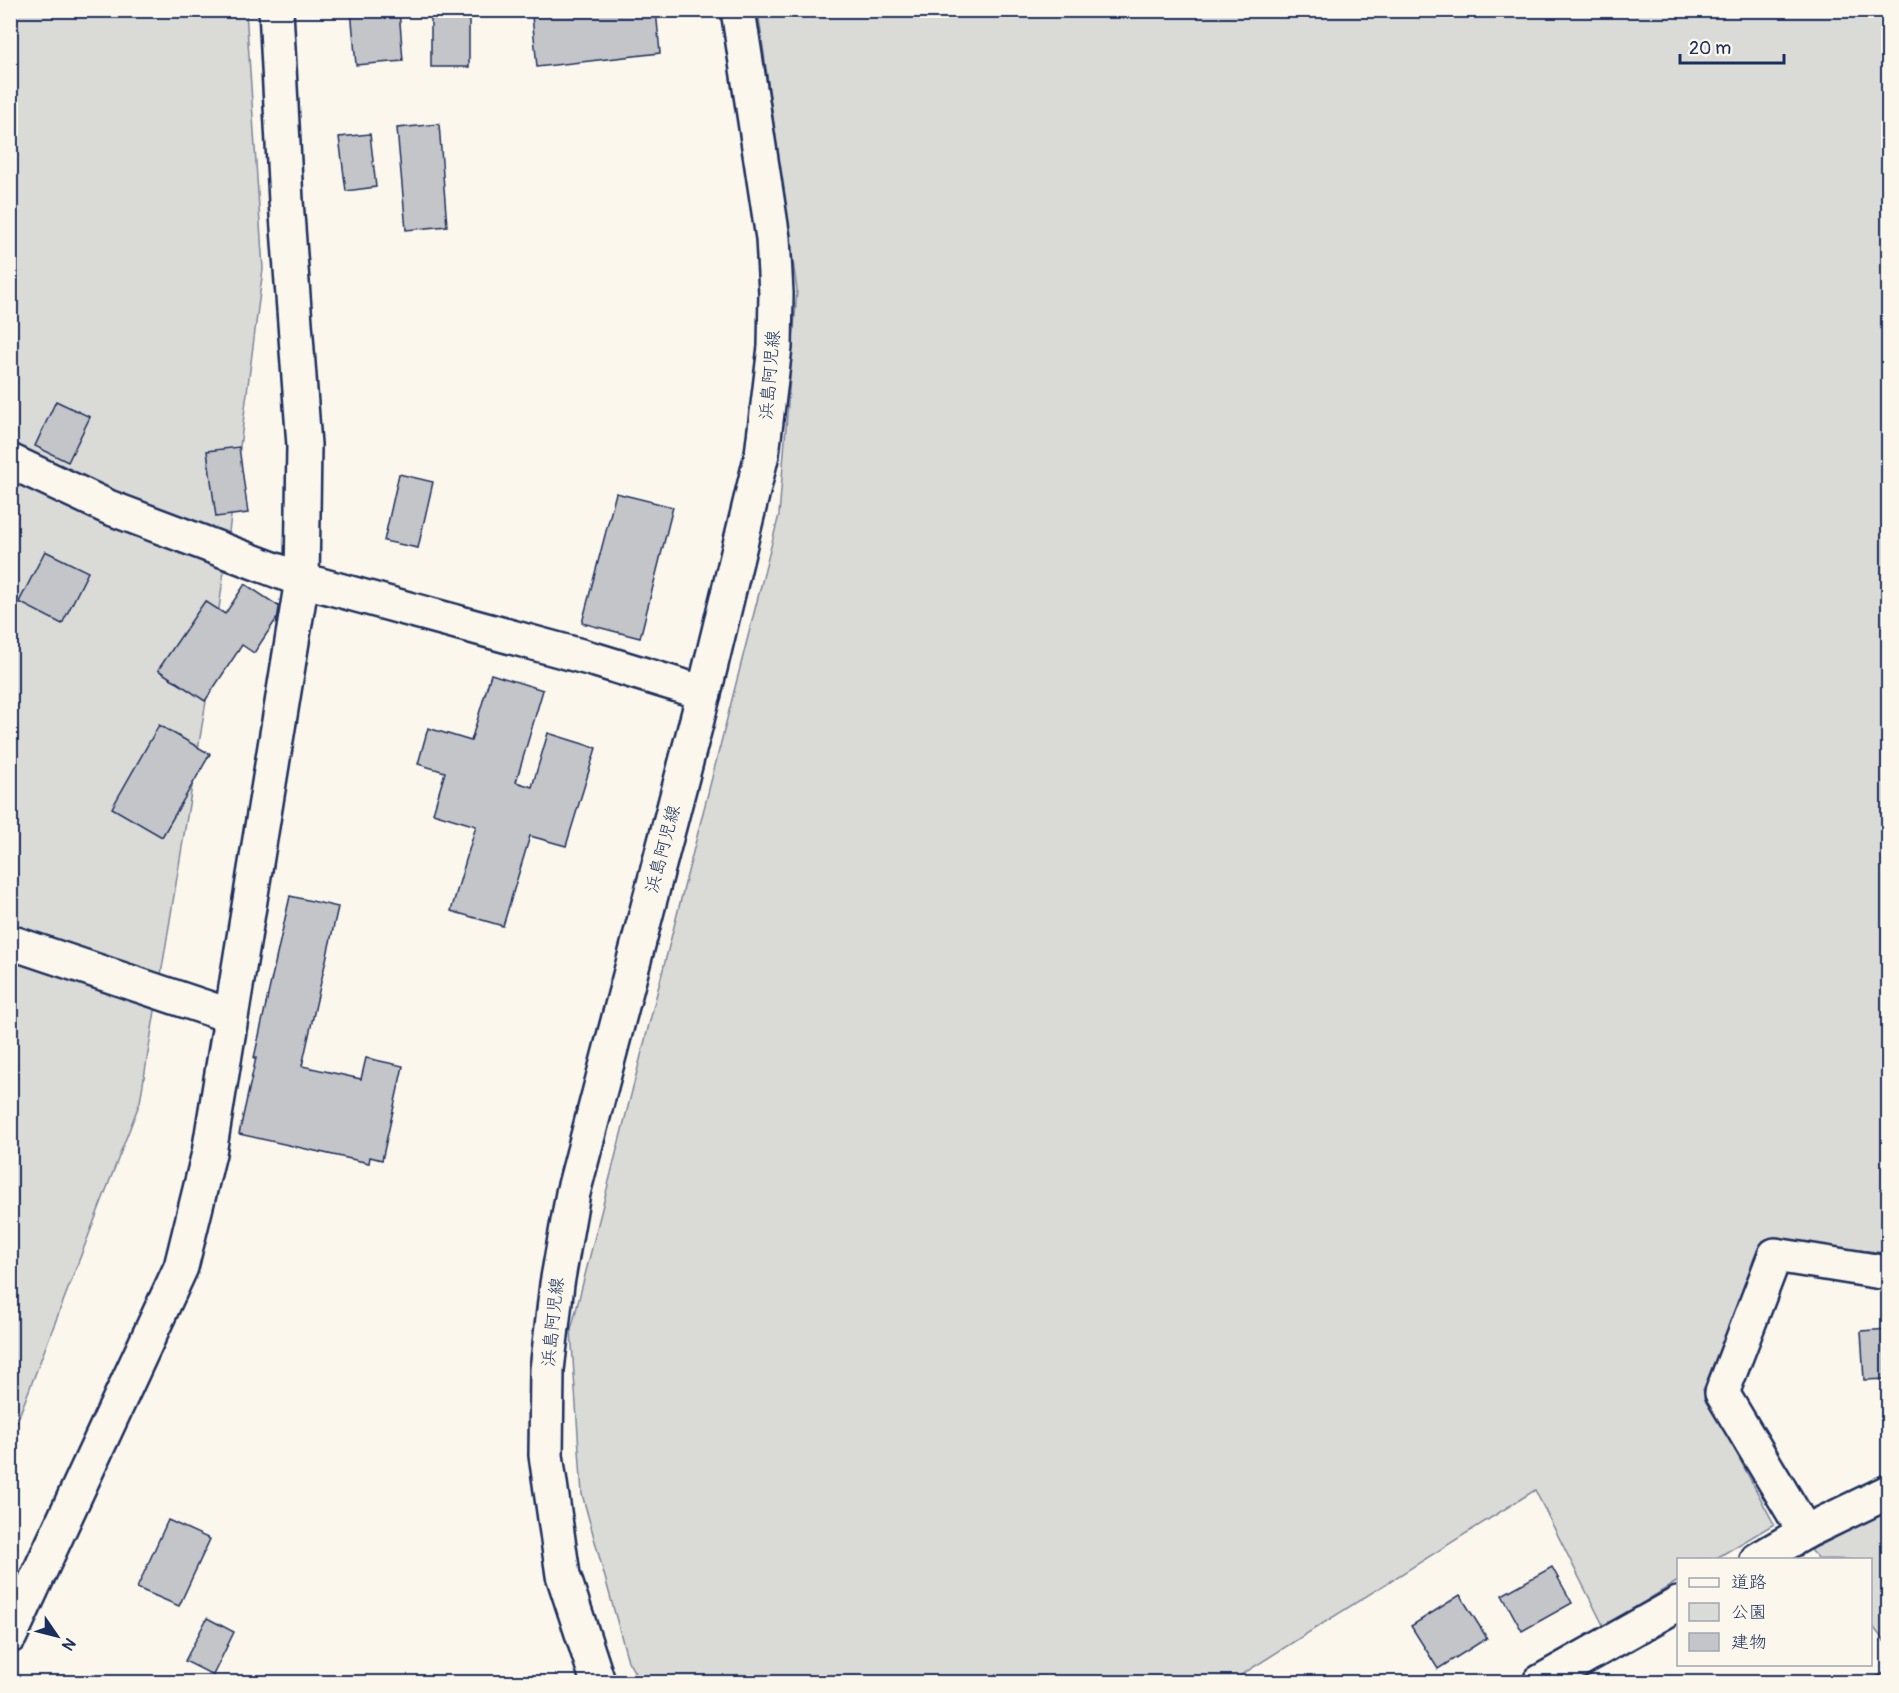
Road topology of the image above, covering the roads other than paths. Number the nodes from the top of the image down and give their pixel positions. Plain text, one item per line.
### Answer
1 (276, 10) edge
2 (738, 10) edge
3 (10, 461) edge
4 (302, 580) junction
5 (704, 693) junction
6 (10, 942) edge
7 (231, 1016) junction
8 (1888, 1273) edge
9 (1888, 1492) edge
10 (1805, 1532) junction
11 (1760, 1558) edge
12 (1677, 1605) edge
13 (10, 1636) edge
14 (598, 1683) edge
15 (1540, 1683) edge

1 - 4 street
2 - 5 street, 浜島阿児線
3 - 4 street
4 - 5 street
4 - 7 street
5 - 14 street, 浜島阿児線
6 - 7 street
7 - 13 street
8 - 10 street
9 - 10 street
10 - 11 street
12 - 15 street

